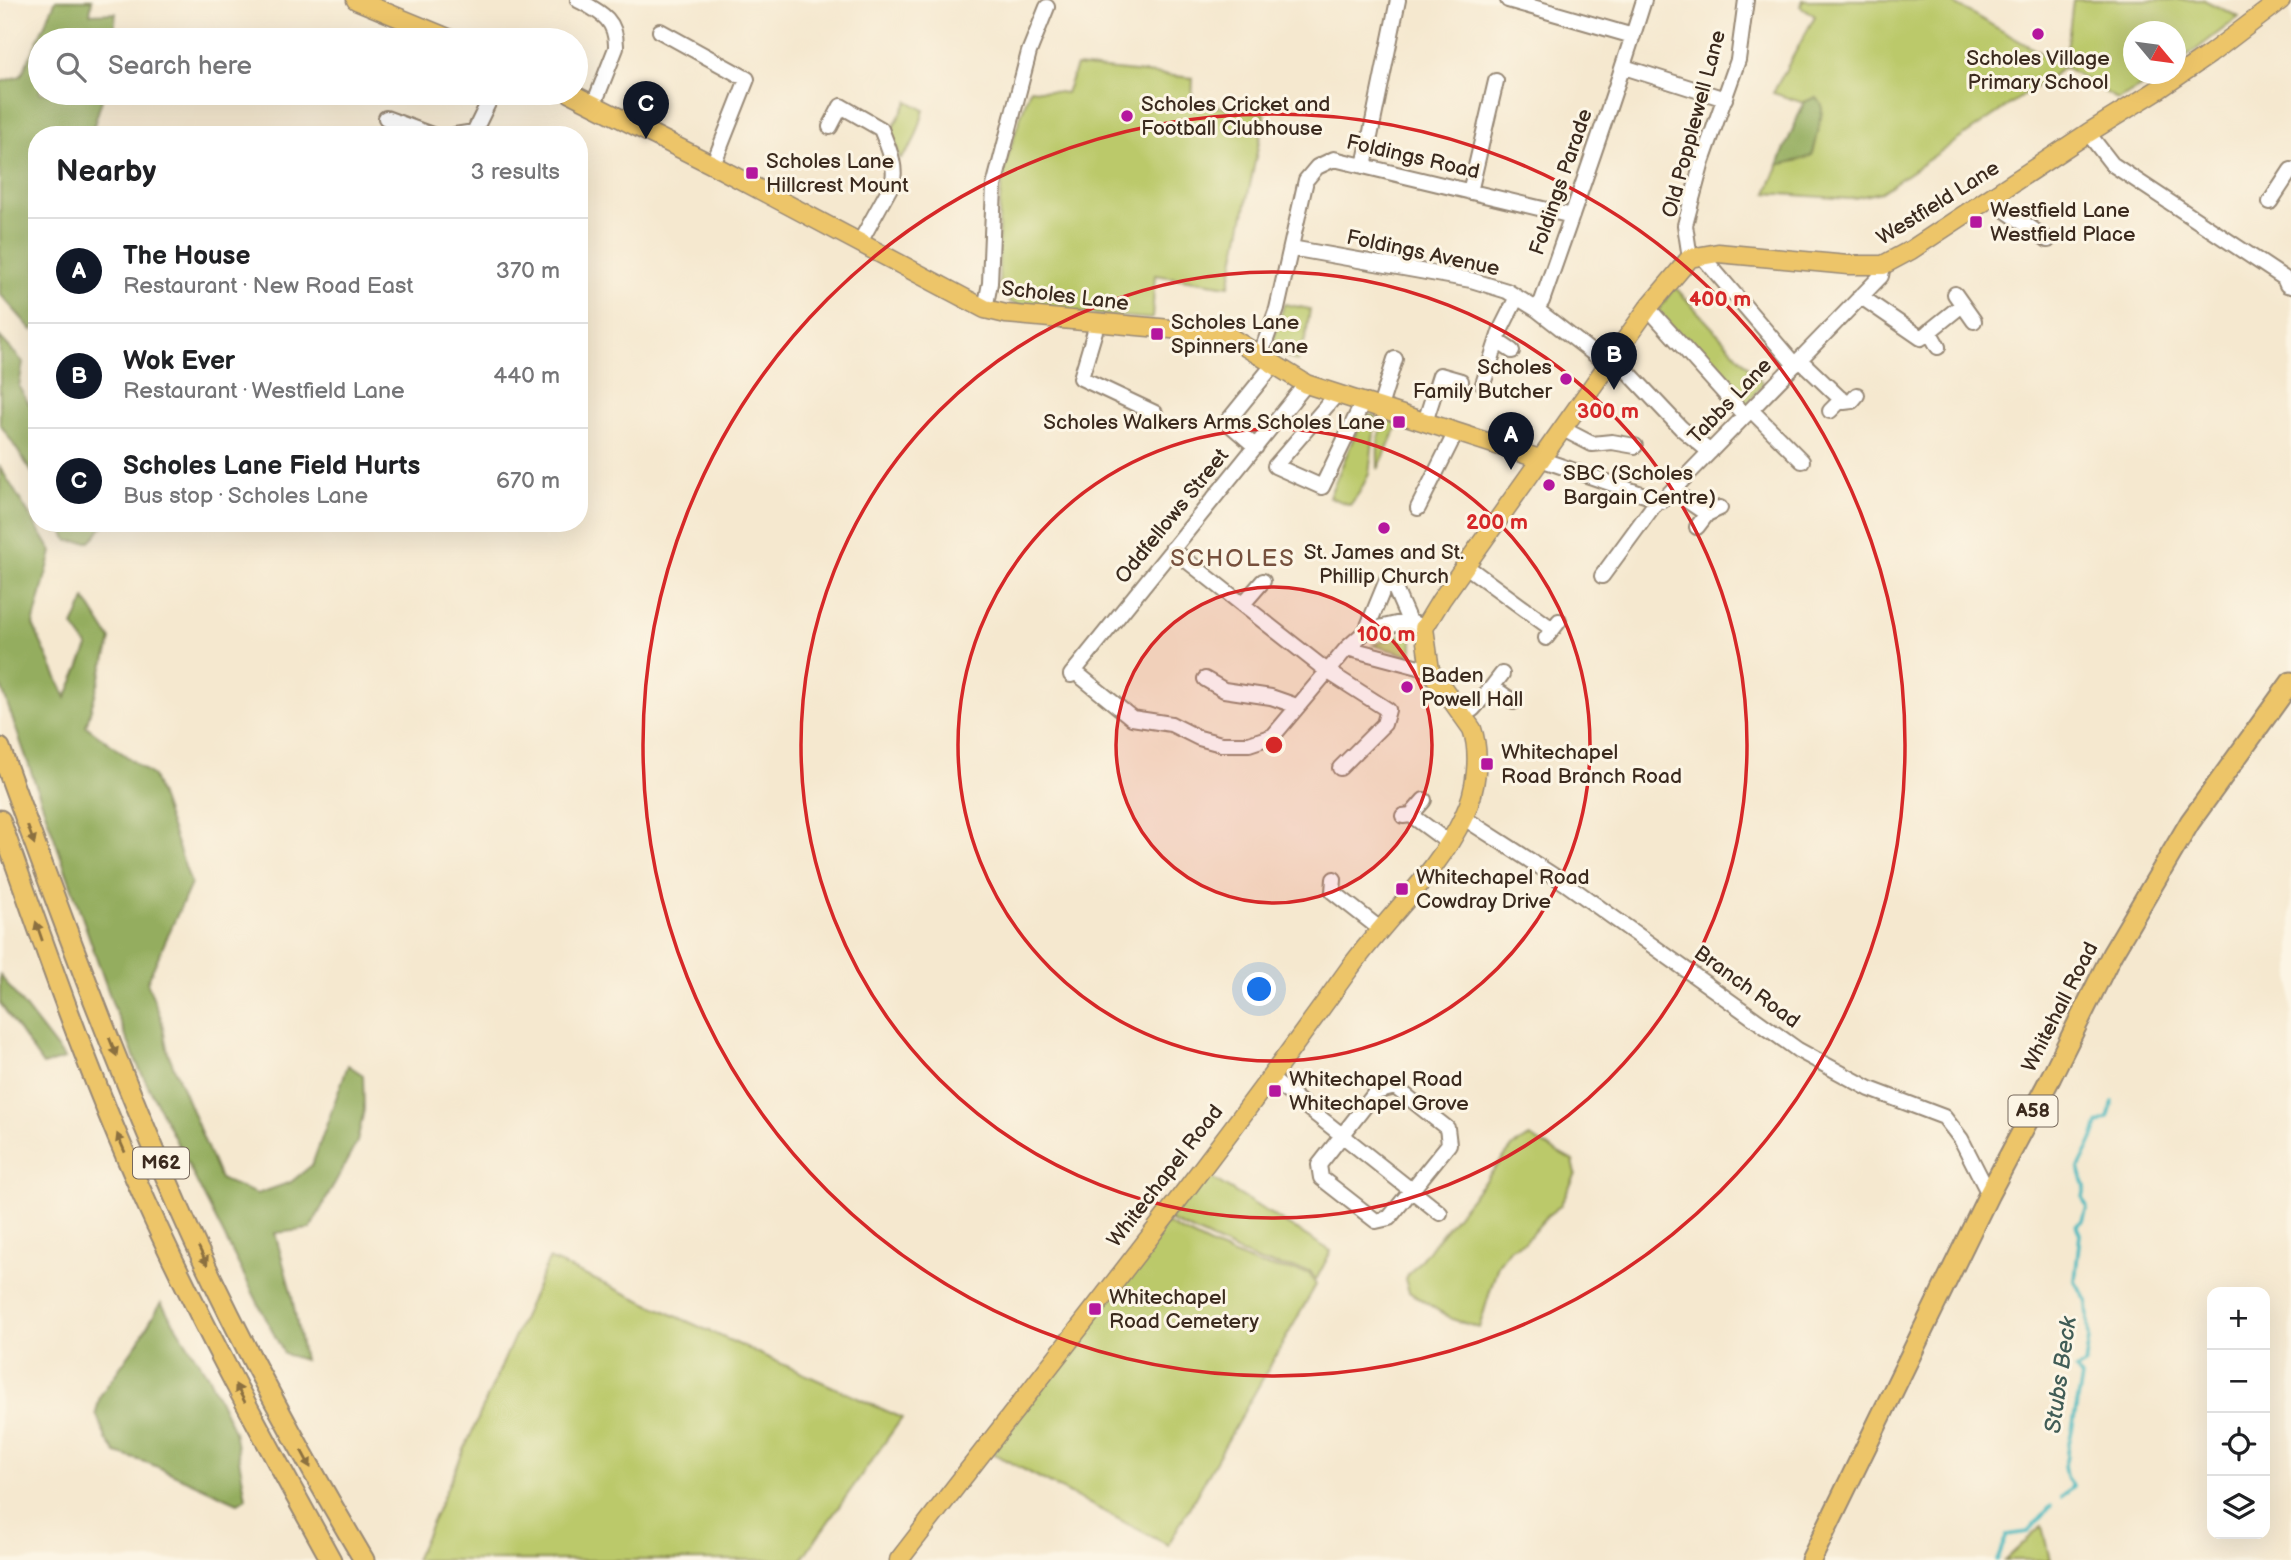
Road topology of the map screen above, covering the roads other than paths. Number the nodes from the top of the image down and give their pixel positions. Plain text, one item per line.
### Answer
1 (356, 0) edge
2 (578, 0) edge
3 (1398, 0) edge
4 (1508, 0) edge
5 (1644, 0) edge
6 (1746, 0) edge
7 (2270, 3) edge
8 (1536, 4) edge
9 (1047, 8) dead end
10 (424, 28) edge
11 (660, 31) dead end
12 (1633, 36) junction
13 (1624, 67) junction
14 (1496, 81) dead end
15 (1725, 99) junction
16 (588, 100) edge
17 (594, 103) junction
18 (487, 105) edge
19 (386, 118) dead end
20 (408, 126) edge
21 (477, 126) edge
22 (830, 127) dead end
23 (2088, 133) junction
24 (713, 165) junction
25 (1364, 166) junction
26 (2291, 170) edge
27 (1470, 192) junction
28 (1993, 195) junction
29 (2270, 202) dead end
30 (1572, 216) junction
31 (2048, 240) dead end
32 (860, 242) junction
33 (1291, 248) junction
34 (1696, 257) junction
35 (1883, 265) junction
36 (2291, 286) edge
37 (1860, 296) junction
38 (1517, 297) junction
39 (1648, 308) junction
40 (985, 309) junction
41 (1536, 309) junction
42 (1974, 321) dead end
43 (1097, 324) junction
44 (1929, 331) junction
45 (1497, 341) junction
46 (1938, 347) dead end
47 (1512, 351) dead end
48 (1395, 359) dead end
49 (1267, 360) junction
50 (1611, 361) junction
51 (1798, 362) junction
52 (1461, 381) dead end
53 (1306, 384) junction
54 (1483, 384) dead end
55 (1336, 394) junction
56 (1372, 405) junction
57 (1830, 411) dead end
58 (1155, 413) dead end
59 (1748, 413) junction
60 (1425, 422) junction
61 (1563, 429) junction
62 (1456, 432) junction
63 (1635, 446) dead end
64 (1256, 447) junction
65 (1710, 452) junction
66 (1540, 460) junction
67 (1802, 461) dead end
68 (1673, 491) junction
69 (1657, 501) junction
70 (1418, 508) dead end
71 (1697, 527) dead end
72 (1172, 549) junction
73 (1466, 566) junction
74 (1602, 576) dead end
75 (1263, 581) dead end
76 (1243, 604) junction
77 (1416, 625) junction
78 (1552, 629) dead end
79 (1366, 631) junction
80 (1347, 648) junction
81 (1430, 670) junction
82 (1327, 671) junction
83 (1502, 674) dead end
84 (1205, 679) dead end
85 (2291, 682) edge
86 (1492, 687) junction
87 (1514, 702) dead end
88 (1297, 706) junction
89 (1462, 715) junction
90 (0, 748) edge
91 (1339, 768) dead end
92 (1423, 800) dead end
93 (1464, 818) junction
94 (0, 820) edge
95 (1449, 843) junction
96 (1334, 879) dead end
97 (1380, 929) junction
98 (1270, 1078) junction
99 (1342, 1136) junction
100 (1412, 1190) junction
101 (1989, 1194) junction
102 (1440, 1213) dead end
103 (331, 1560) edge
104 (365, 1560) edge
105 (899, 1560) edge
106 (1811, 1560) edge

1 - 10 main road
2 - 17 street
3 - 25 street
4 - 8 street
5 - 12 street, Foldings Parade
6 - 15 street, Old Popplewell Lane
7 - 23 main road, Westfield Lane
8 - 12 street
9 - 40 street
11 - 24 street
12 - 13 street, Foldings Parade
13 - 15 street
13 - 30 street, Foldings Parade
14 - 27 street
15 - 34 street, Old Popplewell Lane
16 - 17 main road, Scholes Lane
17 - 24 main road, Scholes Lane
18 - 21 street
19 - 20 street
22 - 32 street
23 - 28 main road, Westfield Lane
23 - 36 street
24 - 32 main road, Scholes Lane
25 - 27 street, Foldings Road
25 - 33 street, Foldings Road
26 - 29 street
27 - 30 street, Foldings Road
28 - 31 street
28 - 35 main road, Westfield Lane
30 - 41 street, Foldings Parade
32 - 40 main road, Scholes Lane
33 - 38 street, Foldings Avenue
33 - 49 street, Foldings Road
34 - 35 main road, Westfield Lane
34 - 39 main road
34 - 51 street
35 - 37 street, Tabbs Lane
37 - 44 street
37 - 51 street, Tabbs Lane
38 - 41 street, Foldings Avenue
38 - 45 street
39 - 50 main road
39 - 59 street
40 - 43 main road, Scholes Lane
41 - 50 street, Foldings Avenue
42 - 44 street
43 - 49 main road, Scholes Lane
43 - 58 street
44 - 46 street
45 - 47 street
45 - 54 street
48 - 56 street
49 - 53 main road, Scholes Lane
49 - 64 street, Foldings Road
50 - 61 main road
50 - 65 street, Foldings Avenue
51 - 57 street
51 - 59 street, Tabbs Lane
52 - 60 street
53 - 55 main road, Scholes Lane
53 - 64 street, Oddfellows Street
55 - 56 main road, Scholes Lane
55 - 56 street
56 - 60 main road, Scholes Lane
59 - 65 street, Tabbs Lane
59 - 67 street
60 - 62 main road, Scholes Lane
61 - 63 street
61 - 66 main road
62 - 66 main road, Scholes Lane
62 - 70 street
64 - 72 street, Oddfellows Street
65 - 68 street, Tabbs Lane
66 - 69 street
66 - 73 main road
68 - 69 street, Tabbs Lane
68 - 71 street
69 - 74 street
72 - 76 street
72 - 88 street, Oddfellows Street
73 - 77 main road
73 - 78 street
75 - 76 street
76 - 82 street
77 - 79 street
77 - 79 street
77 - 81 main road
79 - 80 street
80 - 81 street
80 - 82 street
81 - 89 main road, Whitechapel Road
82 - 88 street
82 - 91 street
83 - 86 street
84 - 88 street
85 - 101 highway, Whitehall Road / A58
86 - 87 street
86 - 89 street
89 - 93 main road, Whitechapel Road
90 -> 104 highway, M62
92 - 95 street
93 - 95 main road, Whitechapel Road
93 - 101 street, Branch Road
103 -> 94 highway, M62
95 - 97 main road, Whitechapel Road
96 - 97 street
97 - 98 main road, Whitechapel Road
98 - 99 street
98 - 105 main road, Whitechapel Road
99 - 100 street
99 - 100 street
99 - 100 street
100 - 102 street
101 - 106 highway, Whitehall Road / A58

